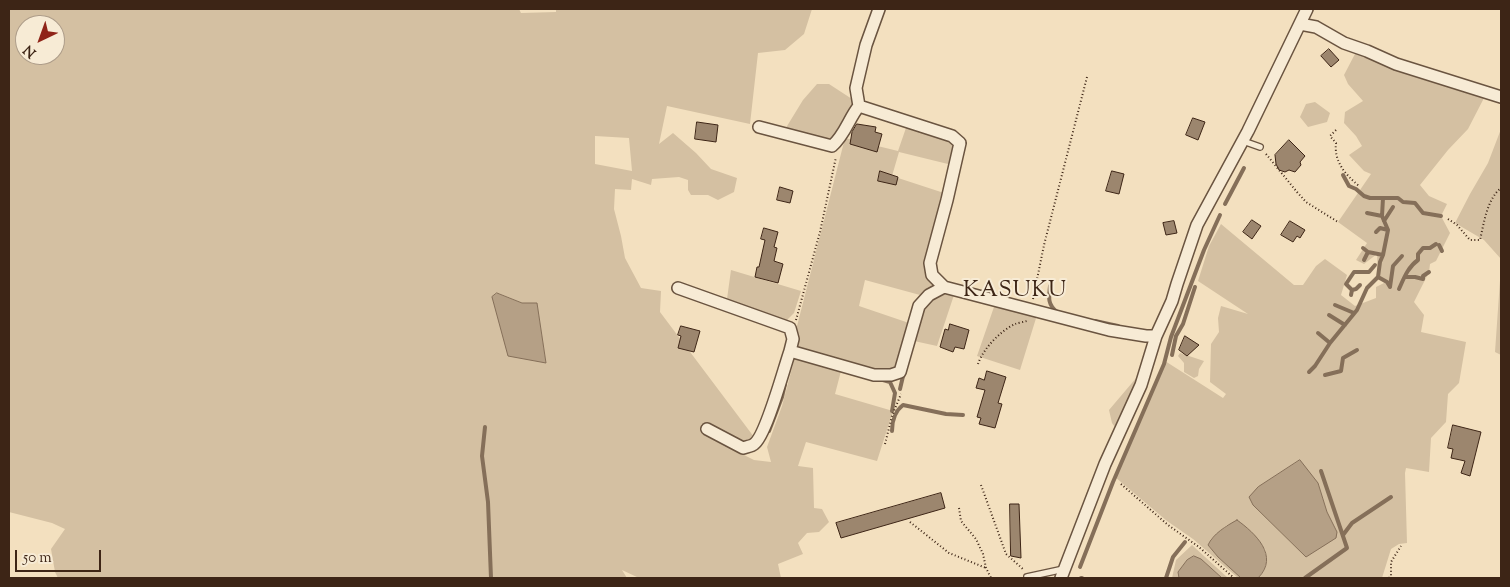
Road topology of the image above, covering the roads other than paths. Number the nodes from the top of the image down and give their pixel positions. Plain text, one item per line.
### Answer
1 (879, 9) edge
2 (1307, 9) edge
3 (1300, 24) junction
4 (1501, 97) edge
5 (859, 106) junction
6 (759, 127) dead end
7 (1243, 141) junction
8 (1260, 147) road end
9 (944, 287) junction
10 (678, 288) dead end
11 (1156, 336) junction
12 (790, 351) junction
13 (707, 429) dead end
14 (1062, 574) edge
15 (1030, 577) edge

1 - 5 street
2 - 3 street
3 - 4 street
3 - 7 street
5 - 6 street
5 - 9 street
7 - 8 lane
7 - 11 street
9 - 11 street
9 - 12 street
10 - 12 street
11 - 14 street
12 - 13 street
14 - 15 lane

